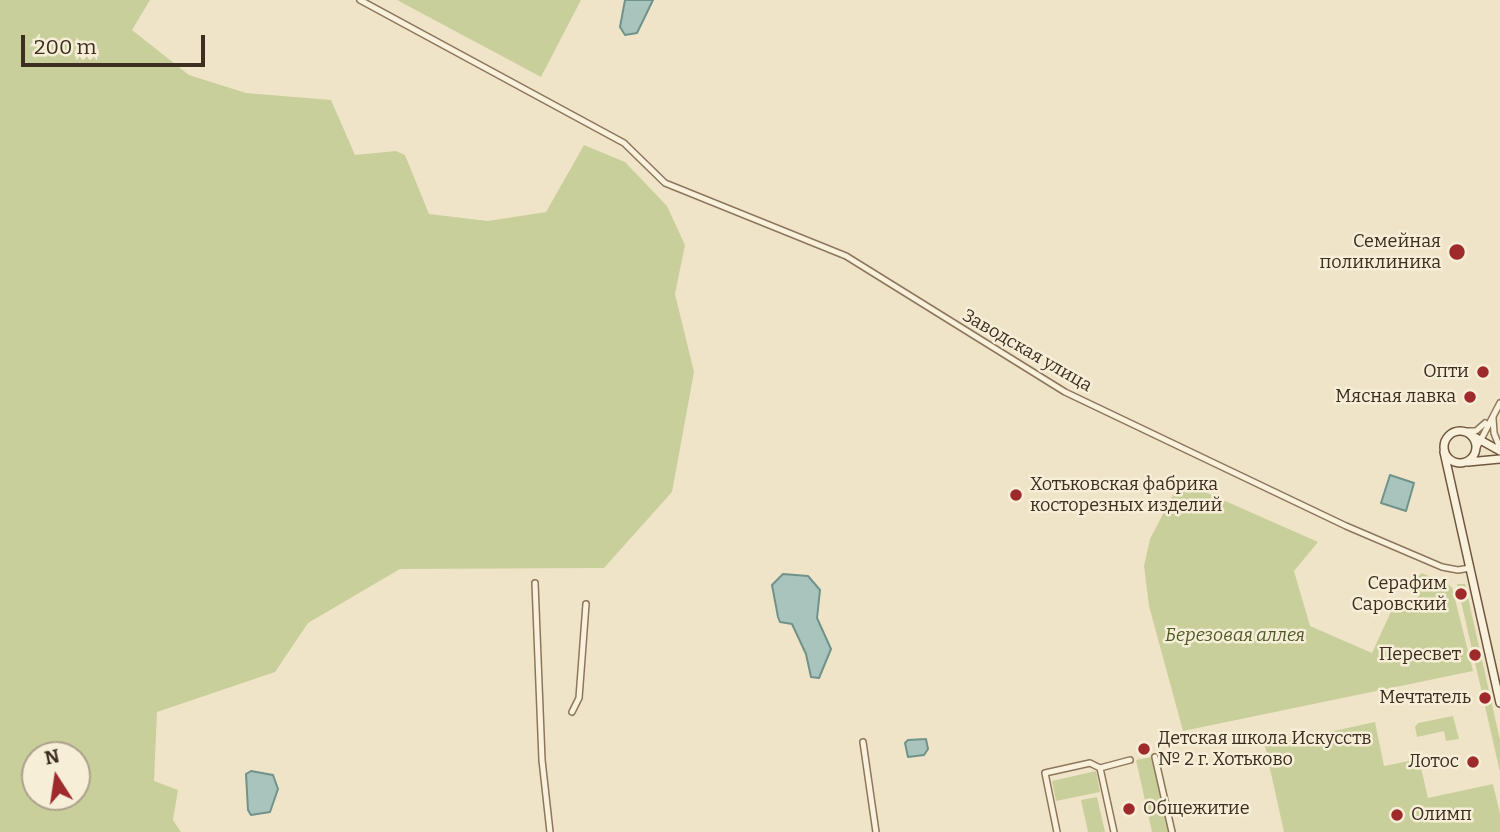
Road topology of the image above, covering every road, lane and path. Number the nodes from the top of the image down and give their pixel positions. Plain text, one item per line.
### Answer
1 (360, 0) edge
2 (1500, 402) edge
3 (1494, 415) junction
4 (1462, 431) junction
5 (1470, 435) junction
6 (1478, 439) junction
7 (1476, 449) junction
8 (1500, 450) edge
9 (1444, 452) junction
10 (1500, 458) edge
11 (1462, 463) junction
12 (1451, 482) junction
13 (1470, 568) junction
14 (535, 583) dead end
15 (586, 604) dead end
16 (1500, 703) edge
17 (572, 712) dead end
18 (863, 742) dead end
19 (1155, 757) dead end
20 (1130, 760) dead end
21 (1100, 768) junction
22 (550, 832) edge
23 (876, 832) edge
24 (1057, 832) edge
25 (1114, 832) edge
26 (1172, 832) edge

1 - 13 street, Заводская улица
2 - 3 street
3 - 4 street
3 - 6 street
3 - 8 street
4 - 5 street
4 - 9 street
5 - 6 street
5 - 7 street
6 - 7 street
6 - 8 street
7 - 11 street
9 - 11 street
9 - 12 street
10 - 11 street
11 - 12 street
12 - 13 street
13 - 16 street
14 - 22 street
15 - 17 street
18 - 23 street
19 - 26 street
20 - 21 street
21 - 24 street
21 - 25 street

